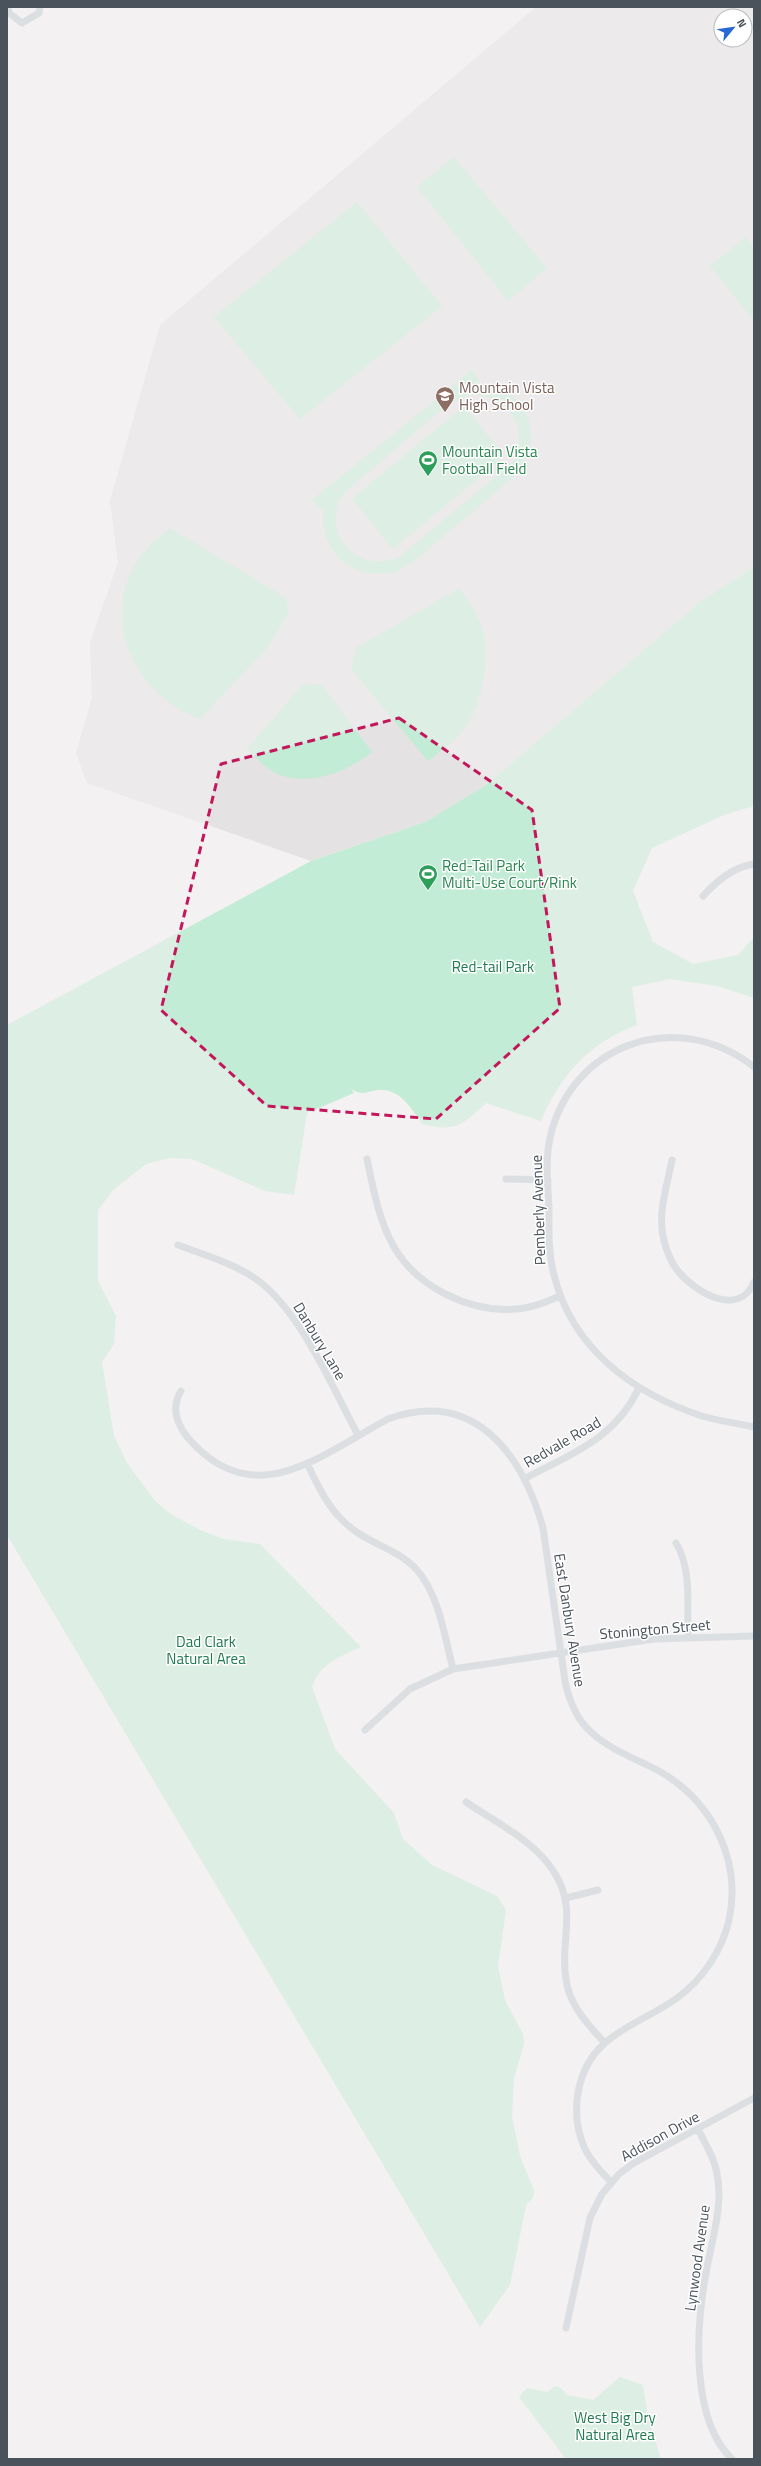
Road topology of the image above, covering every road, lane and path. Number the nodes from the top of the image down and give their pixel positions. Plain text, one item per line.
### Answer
1 (8, 7) edge
2 (40, 7) edge
3 (754, 864) edge
4 (704, 896) dead end
5 (754, 1067) edge
6 (367, 1159) dead end
7 (672, 1160) dead end
8 (506, 1180) dead end
9 (548, 1180) junction
10 (178, 1245) dead end
11 (754, 1282) edge
12 (560, 1296) junction
13 (639, 1388) junction
14 (181, 1391) dead end
15 (754, 1427) edge
16 (358, 1435) junction
17 (306, 1463) junction
18 (524, 1479) junction
19 (676, 1542) dead end
20 (754, 1636) edge
21 (688, 1637) junction
22 (561, 1652) junction
23 (453, 1669) junction
24 (365, 1730) dead end
25 (466, 1802) dead end
26 (598, 1890) dead end
27 (566, 1898) junction
28 (605, 2042) junction
29 (754, 2098) edge
30 (698, 2130) junction
31 (611, 2182) junction
32 (566, 2328) dead end
33 (732, 2459) edge

1 - 2 street
3 - 4 street
5 - 9 street, Pemberly Avenue
6 - 12 street
7 - 11 street
8 - 9 street
9 - 12 street, Pemberly Avenue
10 - 16 street, Danbury Lane
12 - 13 street, Pemberly Avenue
13 - 15 street, Pemberly Avenue
13 - 18 street, Redvale Road
14 - 17 street, East Danbury Avenue
16 - 17 street, East Danbury Avenue
16 - 18 street, East Danbury Avenue
17 - 23 street
18 - 22 street, East Danbury Avenue
19 - 21 street
20 - 21 street, Stonington Street
21 - 22 street, Stonington Street
22 - 23 street, Stonington Street
22 - 28 street, East Danbury Avenue
23 - 24 street, Stonington Street
25 - 27 street
26 - 27 street
27 - 28 street
28 - 31 street, East Danbury Avenue
29 - 30 street, Addison Drive
30 - 31 street, Addison Drive
30 - 33 street, Lynwood Avenue
31 - 32 street, Addison Drive

